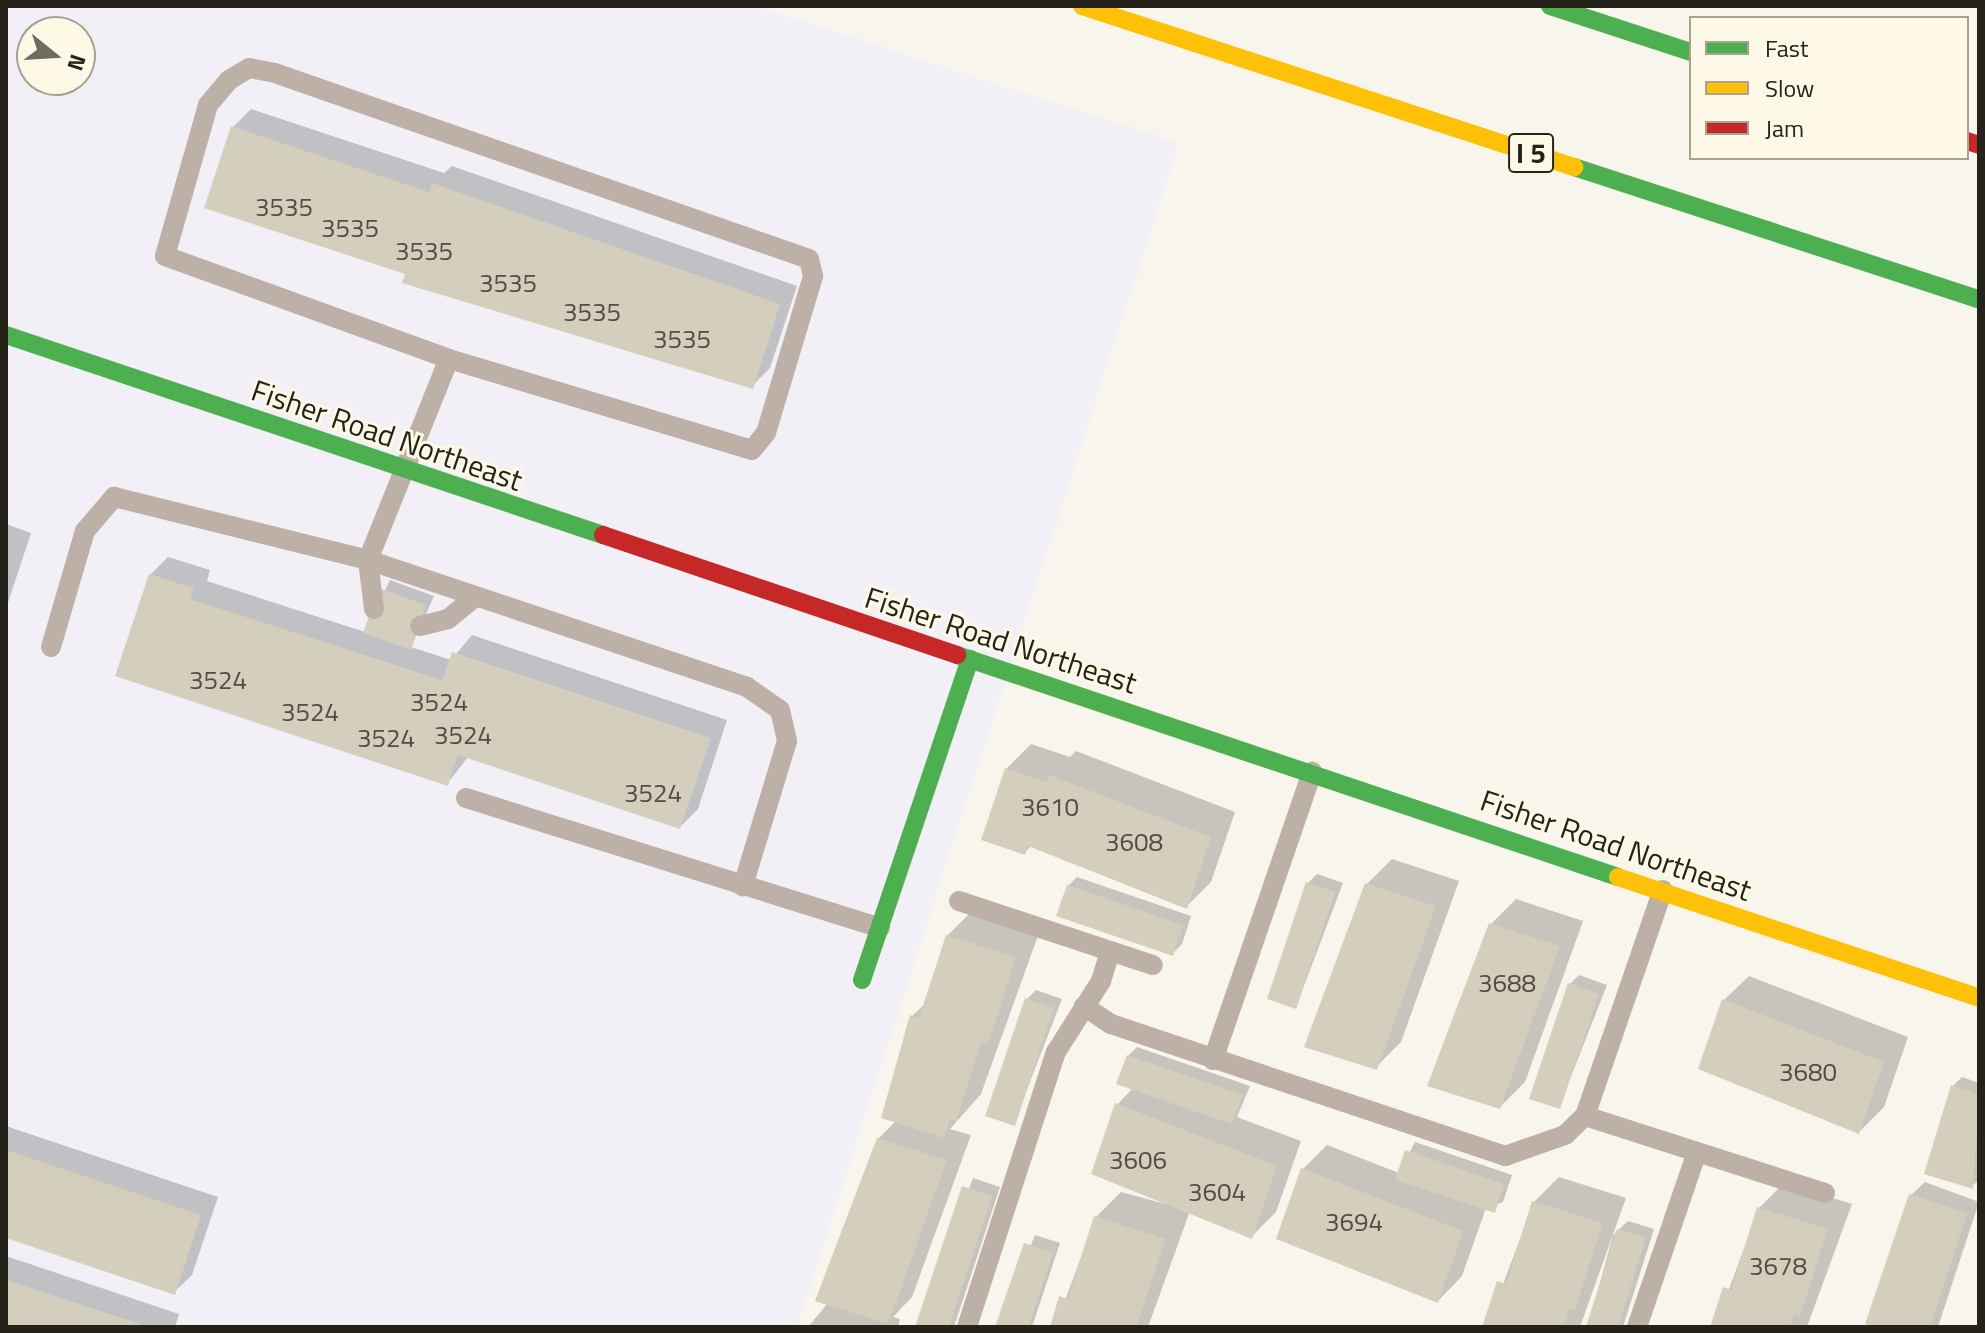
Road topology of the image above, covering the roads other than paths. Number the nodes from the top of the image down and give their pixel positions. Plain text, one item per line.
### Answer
1 (1082, 6) edge
2 (1550, 6) edge
3 (1689, 51) edge
4 (1979, 299) edge
5 (6, 335) edge
6 (449, 359) junction
7 (403, 470) junction
8 (368, 560) junction
9 (474, 598) junction
10 (374, 609) dead end
11 (420, 626) dead end
12 (51, 647) dead end
13 (970, 659) junction
14 (1312, 772) junction
15 (466, 798) dead end
16 (743, 886) junction
17 (1663, 890) junction
18 (959, 901) dead end
19 (880, 928) junction
20 (1110, 952) junction
21 (1153, 965) dead end
22 (862, 980) dead end
23 (1979, 998) edge
24 (1084, 1006) junction
25 (1213, 1060) junction
26 (1585, 1116) junction
27 (1697, 1152) junction
28 (1825, 1193) dead end
29 (967, 1327) edge
30 (1637, 1327) edge

1 - 4 main road, I 5
2 - 3 main road
5 - 7 main road, Fisher Road Northeast
6 - 6 lane
6 - 7 lane
7 - 8 lane
7 - 13 main road, Fisher Road Northeast
8 - 9 lane
8 - 10 lane
8 - 12 lane
9 - 11 lane
9 - 16 lane
13 - 14 main road, Fisher Road Northeast
13 - 19 main road
14 - 17 main road, Fisher Road Northeast
14 - 25 lane
15 - 16 lane
16 - 19 lane
17 - 23 main road, Fisher Road Northeast
17 - 26 lane
18 - 20 lane
19 - 22 main road
20 - 21 lane
20 - 24 lane
24 - 25 lane
24 - 29 lane
25 - 26 lane
26 - 27 lane
27 - 28 lane
27 - 30 lane

